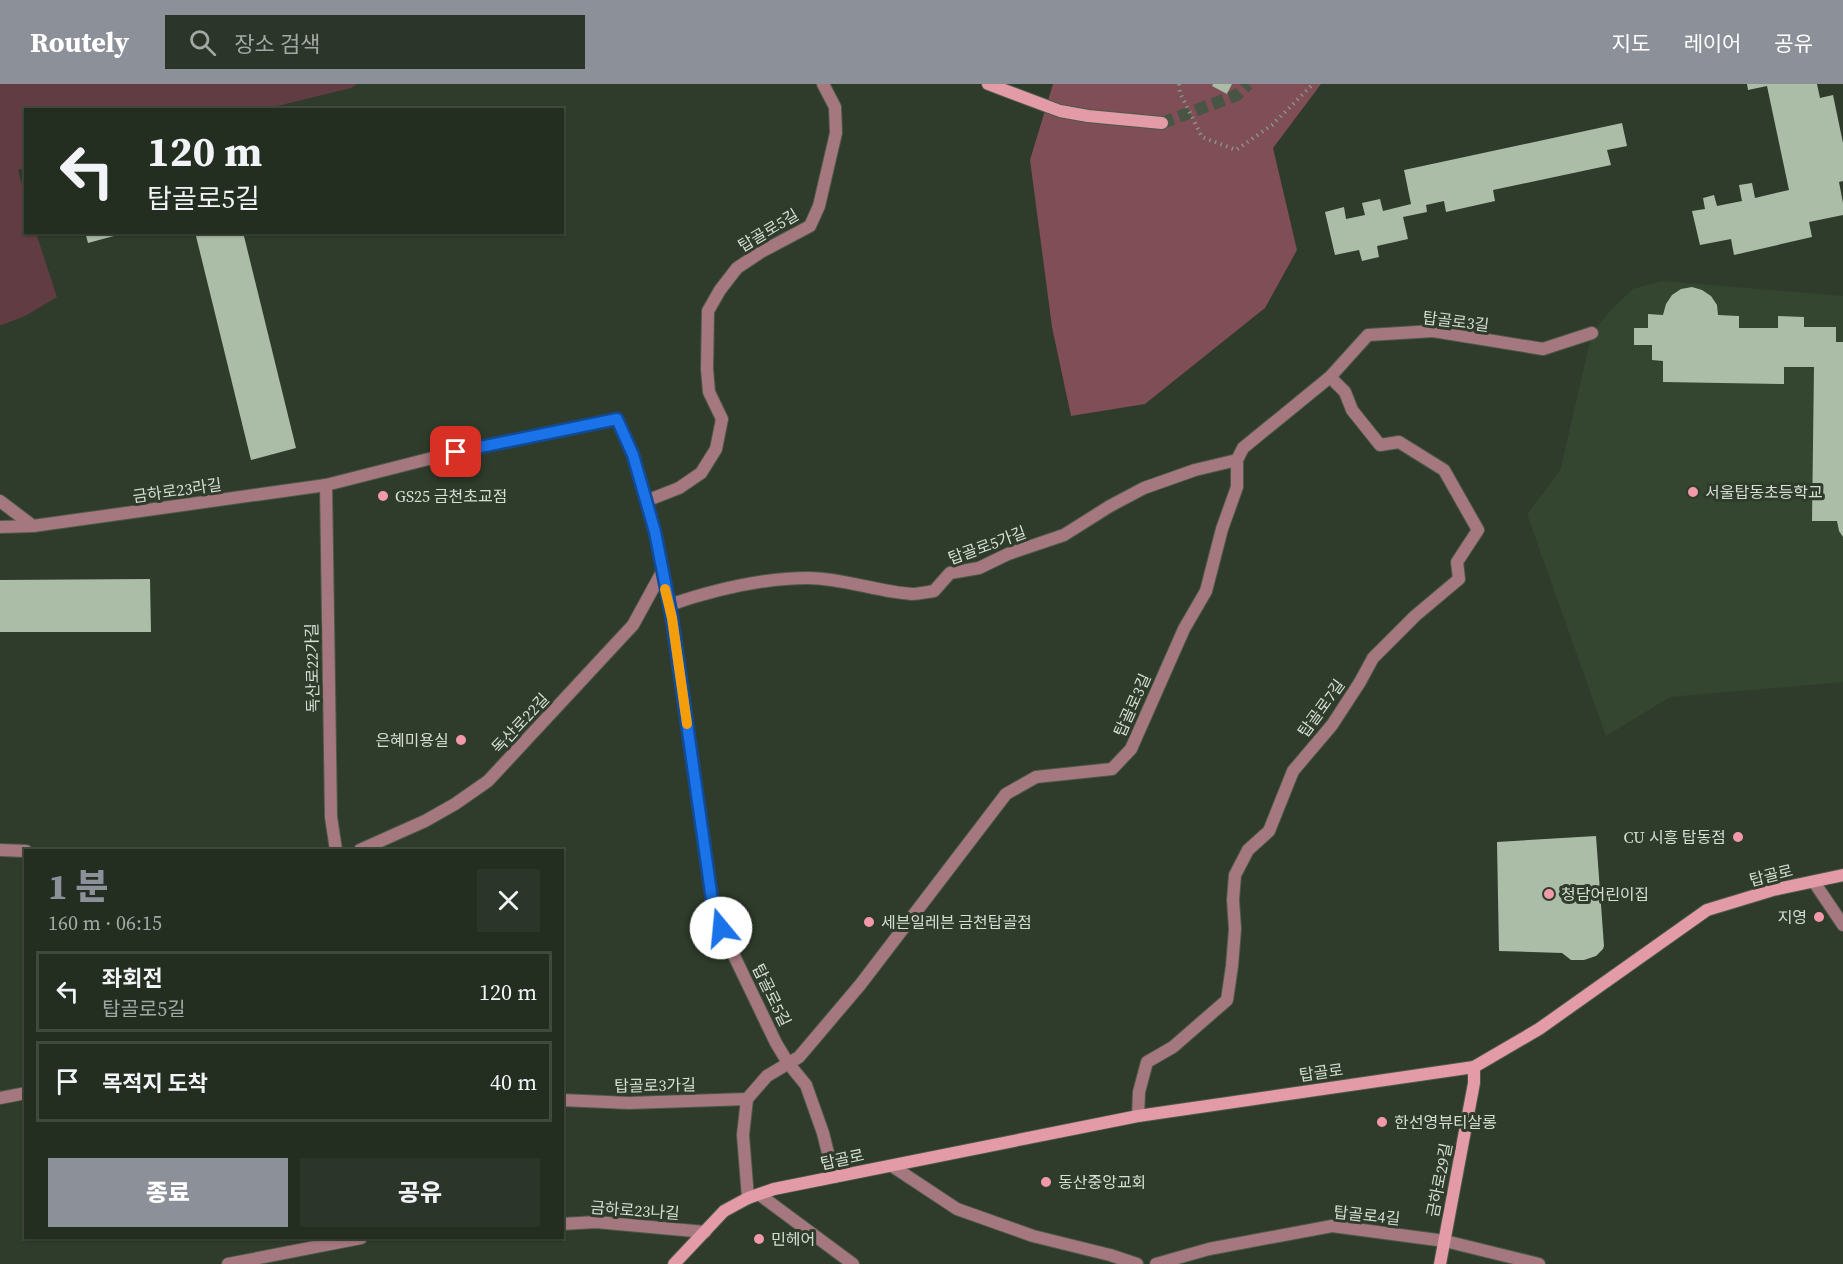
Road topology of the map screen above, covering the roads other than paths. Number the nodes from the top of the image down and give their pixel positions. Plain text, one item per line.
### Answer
1 (823, 84) edge
2 (988, 84) edge
3 (1162, 123) tunnel mouth
4 (1592, 333) dead end
5 (1330, 377) junction
6 (1238, 460) junction
7 (326, 485) junction
8 (0, 501) edge
9 (646, 501) junction
10 (33, 526) junction
11 (0, 527) edge
12 (663, 572) junction
13 (669, 605) junction
14 (336, 849) edge
15 (362, 849) edge
16 (0, 850) edge
17 (24, 851) edge
18 (1843, 875) edge
19 (1814, 882) junction
20 (1843, 925) edge
21 (788, 1063) junction
22 (1474, 1067) junction
23 (24, 1093) edge
24 (0, 1098) edge
25 (747, 1099) junction
26 (564, 1100) edge
27 (1138, 1116) junction
28 (892, 1166) junction
29 (834, 1177) junction
30 (754, 1196) junction
31 (564, 1224) edge
32 (705, 1232) junction
33 (356, 1239) edge
34 (1445, 1241) junction
35 (228, 1264) edge
36 (674, 1264) edge
37 (853, 1264) edge
38 (1137, 1264) edge
39 (1156, 1264) edge
40 (1440, 1264) edge
41 (1539, 1264) edge

1 - 9 street, 탑골로5길
2 - 3 street
4 - 5 street, 탑골로3길
5 - 6 street, 탑골로3길
5 - 27 street, 탑골로7길
6 - 13 street, 탑골로5가길
6 - 21 street, 탑골로3길
7 - 9 street, 탑골로5길
7 - 10 street, 금하로23라길
7 - 14 street, 독산로22가길
8 - 10 street
9 - 12 street, 탑골로5길
10 - 11 street, 금하로23라길
12 - 13 street, 탑골로5길
12 - 15 street, 독산로22길
13 - 21 street, 탑골로5길
16 - 17 street
18 - 19 street, 탑골로
19 - 20 street
19 - 22 street, 탑골로
21 - 25 street, 탑골로3길
21 - 29 street, 탑골로5길
22 - 27 street, 탑골로
22 - 34 street, 금하로29길
23 - 24 street
25 - 26 street, 탑골로3가길
25 - 30 street
27 - 28 street, 탑골로
28 - 29 street, 탑골로
28 - 38 street
29 - 30 street, 탑골로
30 - 32 street, 탑골로
30 - 37 street
31 - 32 street, 금하로23나길
32 - 36 street, 탑골로
33 - 35 street
34 - 39 street, 탑골로4길
34 - 40 street, 금하로29길
34 - 41 street, 탑골로4길

